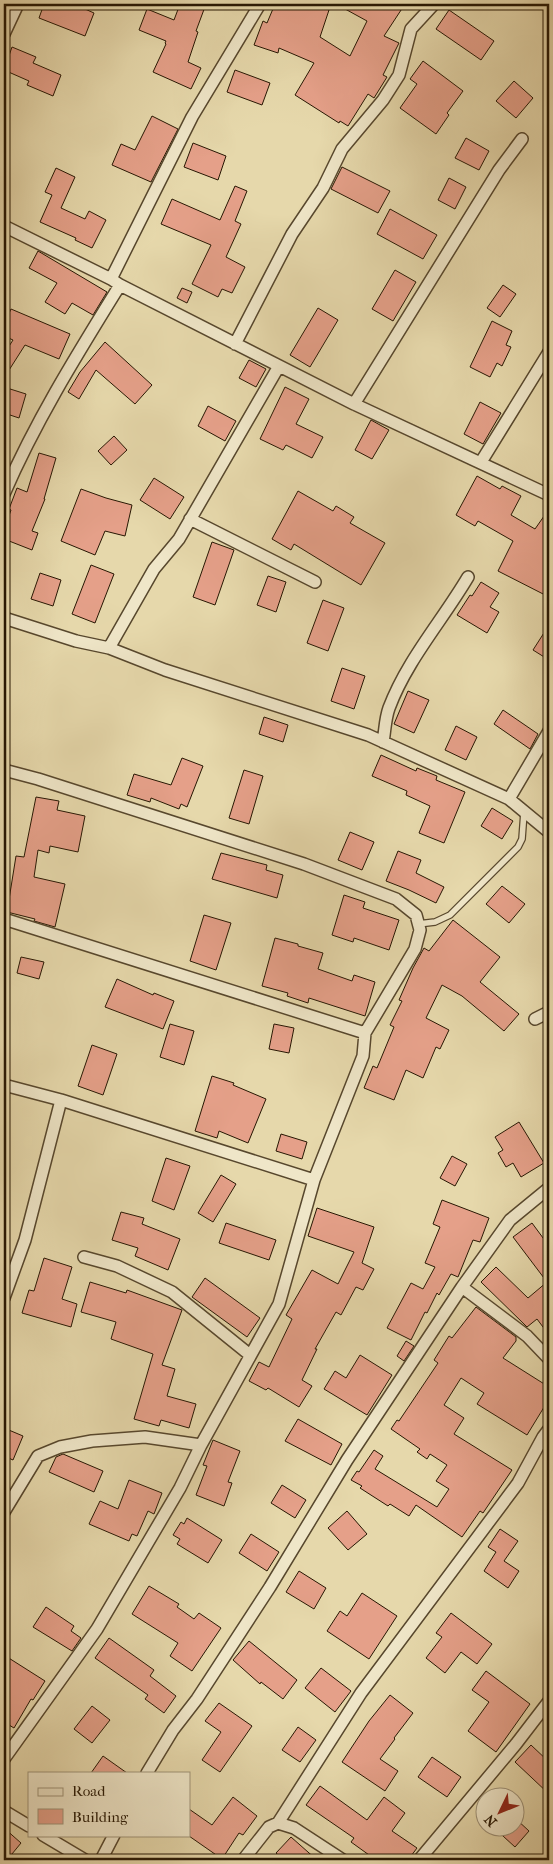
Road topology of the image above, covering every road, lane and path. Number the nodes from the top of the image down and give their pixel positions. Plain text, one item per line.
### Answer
1 (18, 4) edge
2 (260, 4) edge
3 (434, 4) edge
4 (4, 34) edge
5 (522, 139) dead end
6 (4, 226) edge
7 (116, 282) junction
8 (235, 344) junction
9 (549, 352) edge
10 (279, 366) junction
11 (354, 404) junction
12 (481, 462) junction
13 (4, 494) edge
14 (549, 495) edge
15 (190, 519) junction
16 (468, 577) dead end
17 (315, 582) dead end
18 (4, 618) edge
19 (109, 648) junction
20 (549, 731) edge
21 (383, 742) junction
22 (4, 770) edge
23 (509, 799) junction
24 (524, 812) junction
25 (549, 832) edge
26 (4, 918) edge
27 (418, 924) junction
28 (549, 1012) edge
29 (535, 1019) dead end
30 (365, 1033) junction
31 (4, 1084) edge
32 (61, 1100) junction
33 (314, 1180) junction
34 (549, 1188) edge
35 (84, 1257) dead end
36 (462, 1287) junction
37 (4, 1298) edge
38 (250, 1355) junction
39 (549, 1359) edge
40 (549, 1428) edge
41 (201, 1445) junction
42 (4, 1512) edge
43 (549, 1700) edge
44 (4, 1759) edge
45 (147, 1772) edge
46 (4, 1811) edge
47 (278, 1823) junction
48 (28, 1825) edge
49 (45, 1836) edge
50 (113, 1836) edge
51 (85, 1860) edge
52 (101, 1860) edge
53 (243, 1860) edge
54 (343, 1860) edge
55 (419, 1860) edge

1 - 4 street
2 - 7 street
3 - 8 street
5 - 11 street
6 - 7 street
7 - 8 street
7 - 13 street
8 - 10 street
9 - 12 street
10 - 11 street
10 - 15 street
11 - 12 street
12 - 14 street
15 - 17 street
15 - 19 street
16 - 21 street
18 - 19 street
19 - 21 street
20 - 23 street
21 - 23 street
22 - 27 street
23 - 24 street
24 - 25 street
24 - 27 lane
26 - 30 street
27 - 30 street
28 - 29 street
30 - 33 street
31 - 32 street
32 - 33 street
32 - 37 street
33 - 38 street
34 - 36 street
35 - 38 street
36 - 39 street
36 - 45 street
38 - 41 street
40 - 47 street
41 - 42 street
41 - 44 street
43 - 55 street
46 - 48 street
47 - 53 street
47 - 54 street
49 - 51 street
50 - 52 street

